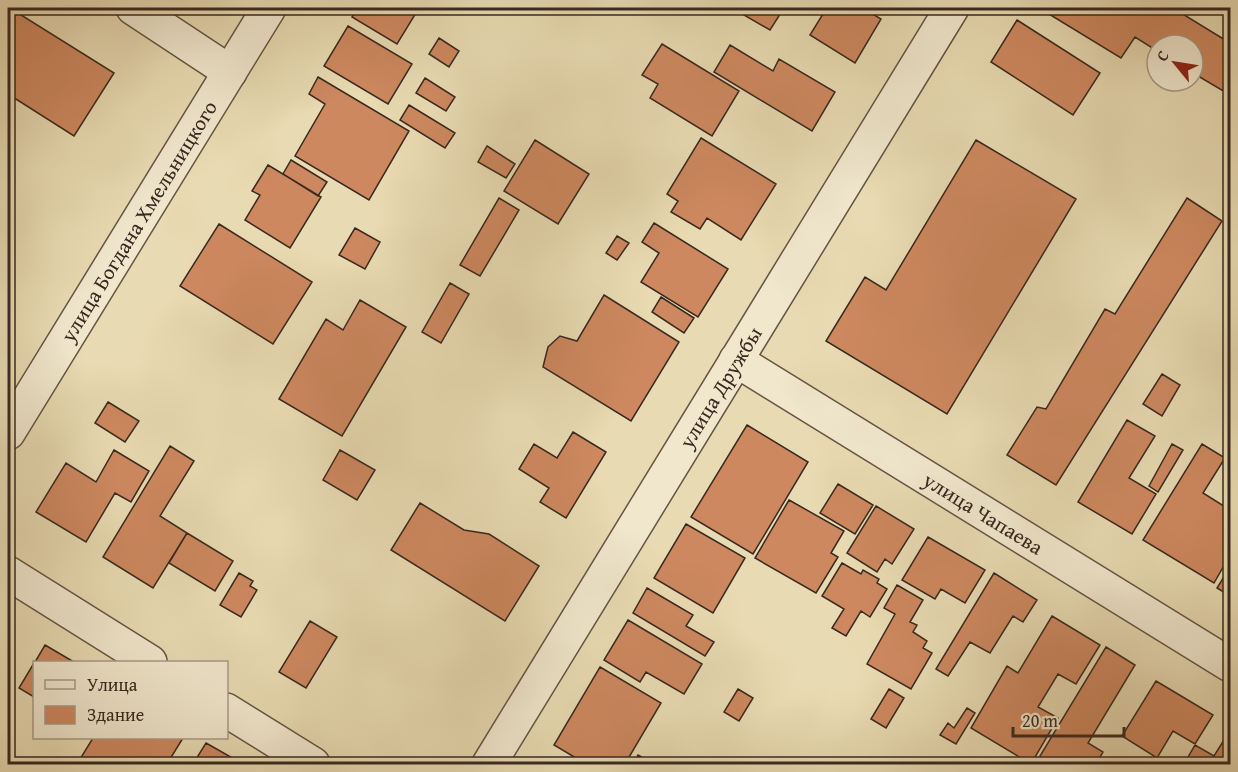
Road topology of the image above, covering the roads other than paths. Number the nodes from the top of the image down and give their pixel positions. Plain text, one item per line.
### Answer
1 (133, 8) edge
2 (269, 8) edge
3 (952, 8) edge
4 (230, 72) junction
5 (736, 360) junction
6 (8, 433) edge
7 (8, 573) edge
8 (147, 661) edge
9 (1230, 665) edge
10 (228, 712) edge
11 (313, 765) edge
12 (489, 765) edge

1 - 4 street
2 - 4 street, улица Богдана Хмельницкого
3 - 5 street, улица Дружбы
4 - 6 street, улица Богдана Хмельницкого
5 - 9 street, улица Чапаева
5 - 12 street, улица Дружбы
7 - 8 street
10 - 11 street

